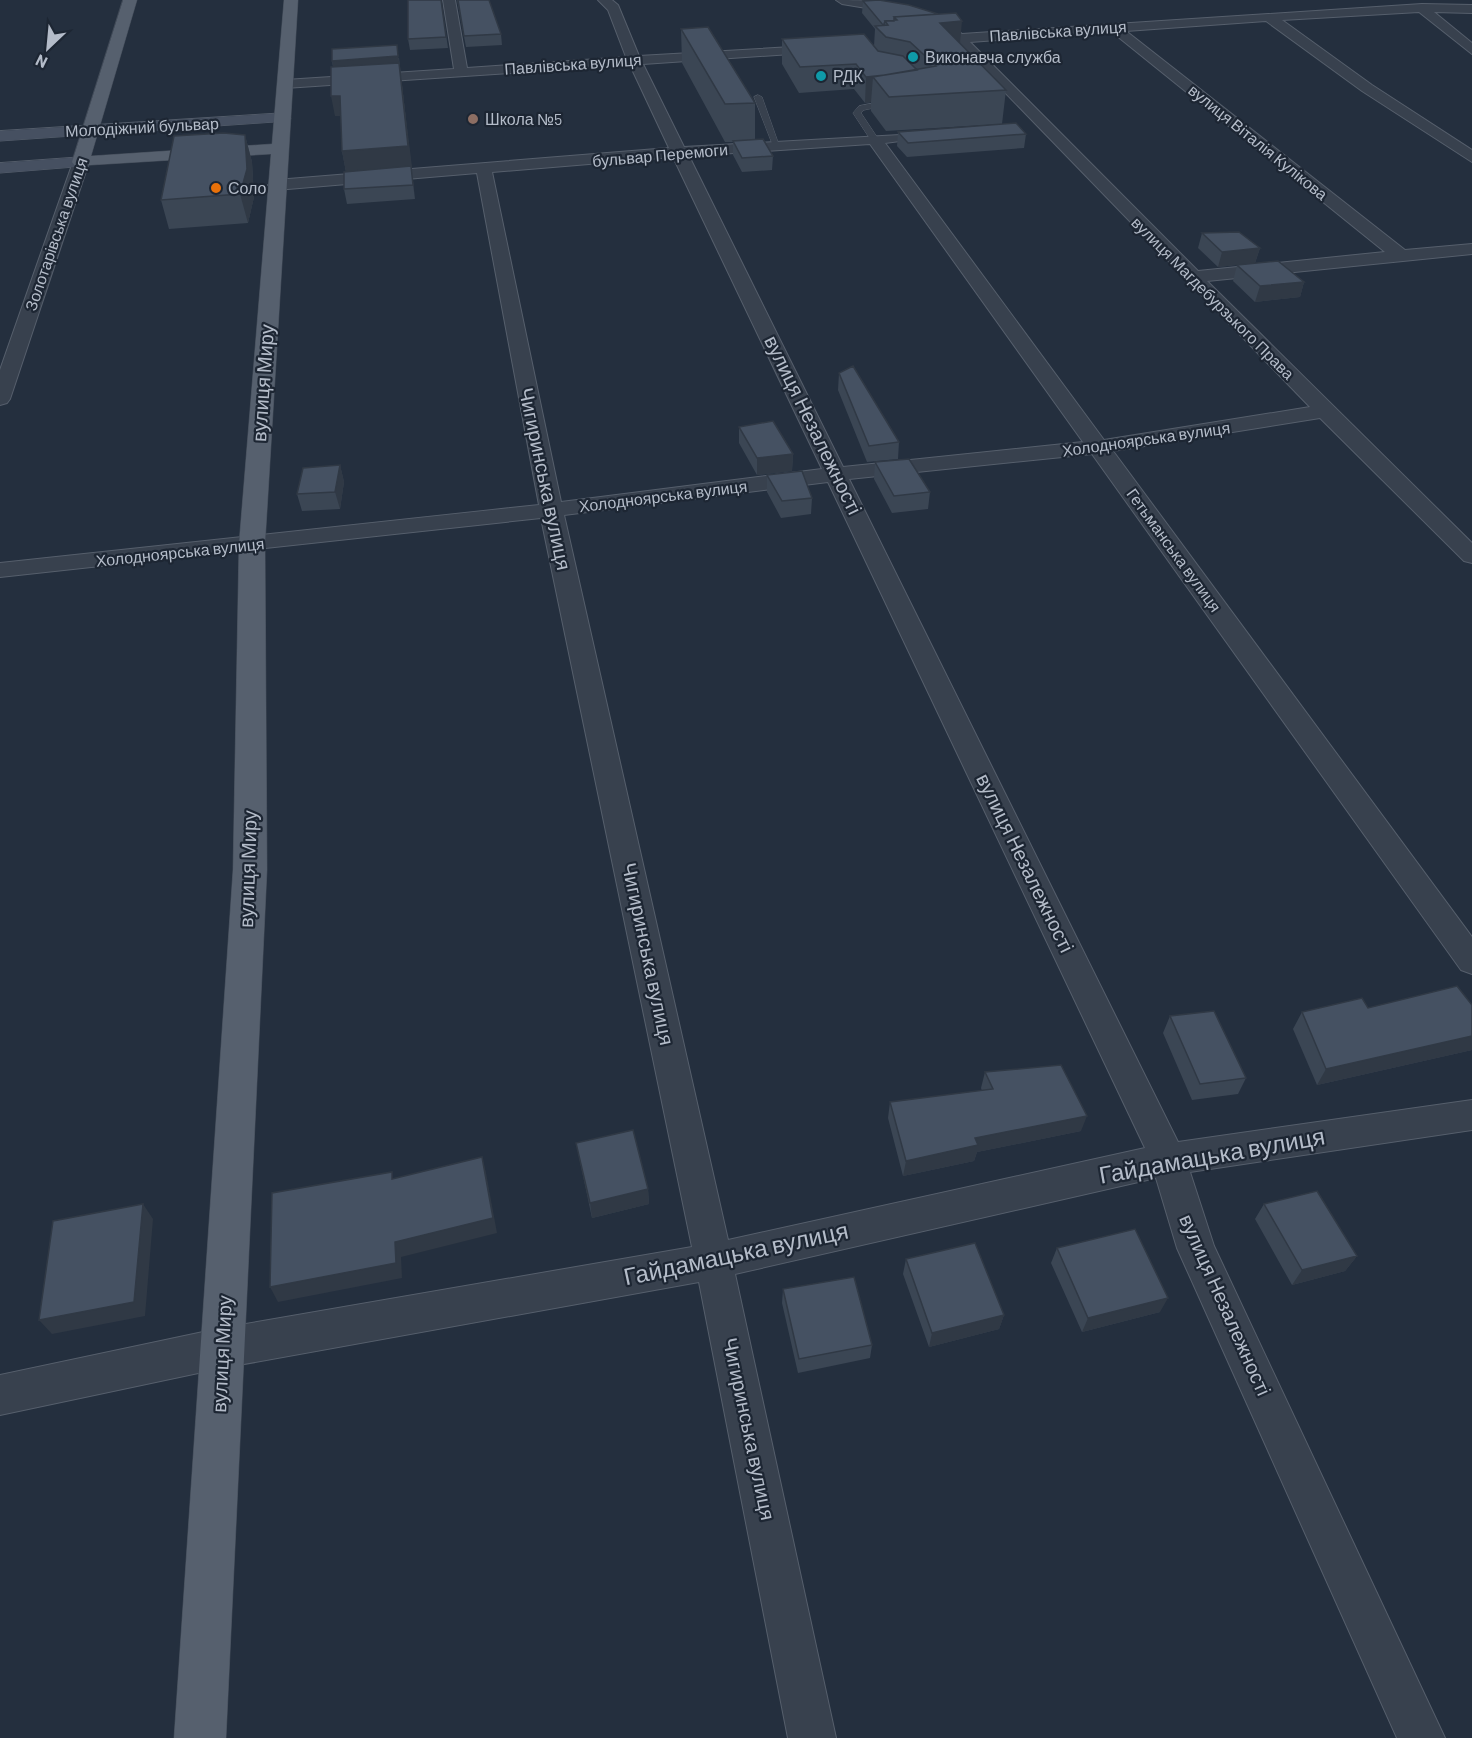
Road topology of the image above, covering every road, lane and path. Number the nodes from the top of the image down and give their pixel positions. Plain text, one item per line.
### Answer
1 (130, 0) edge
2 (291, 0) edge
3 (449, 0) edge
4 (604, 0) edge
5 (842, 0) edge
6 (1422, 8) junction
7 (1472, 9) edge
8 (921, 14) edge
9 (1269, 17) junction
10 (943, 21) edge
11 (1114, 28) junction
12 (956, 38) junction
13 (901, 42) edge
14 (833, 47) edge
15 (1472, 50) edge
16 (634, 60) junction
17 (461, 72) junction
18 (285, 84) junction
19 (758, 97) dead end
20 (904, 101) edge
21 (1045, 128) junction
22 (93, 129) junction
23 (1023, 130) edge
24 (282, 133) junction
25 (0, 136) edge
26 (909, 137) edge
27 (876, 140) junction
28 (777, 146) junction
29 (681, 152) junction
30 (1472, 157) edge
31 (81, 162) junction
32 (0, 168) edge
33 (484, 170) junction
34 (276, 185) junction
35 (1472, 249) edge
36 (1402, 256) junction
37 (1192, 277) junction
38 (0, 399) edge
39 (1325, 411) junction
40 (1099, 447) junction
41 (837, 474) junction
42 (551, 510) junction
43 (252, 544) junction
44 (1472, 556) edge
45 (0, 570) edge
46 (1472, 961) edge
47 (1472, 1115) edge
48 (1168, 1159) junction
49 (714, 1262) junction
50 (222, 1348) junction
51 (0, 1395) edge
52 (200, 1738) edge
53 (812, 1738) edge
54 (1421, 1738) edge

1 - 22 main road, Золотарівська вулиця
2 - 18 main road, вулиця Миру
3 - 17 street
4 - 16 street, вулиця Незалежності
5 - 8 street
6 - 7 street, Павлівська вулиця
6 - 9 street, Павлівська вулиця
6 - 15 street
9 - 11 street, Павлівська вулиця
9 - 30 street
10 - 12 street, вулиця Магдебурзького Права
11 - 12 street, Павлівська вулиця
11 - 36 street, вулиця Віталія Кулікова
12 - 13 street, Павлівська вулиця
12 - 21 street, вулиця Магдебурзького Права
14 - 16 street, Павлівська вулиця
16 - 17 street, Павлівська вулиця
16 - 29 street, вулиця Незалежності
17 - 18 street, Павлівська вулиця
18 - 24 main road, вулиця Миру
19 - 28 lane
20 - 27 lane
21 - 23 street
21 - 37 street, вулиця Магдебурзького Права
22 - 24 main road, Молодіжний бульвар
22 - 25 main road, Молодіжний бульвар
22 - 31 main road, Золотарівська вулиця
24 - 31 main road, Молодіжний бульвар
24 - 34 main road, вулиця Миру
26 - 27 street, бульвар Перемоги
27 - 28 street, бульвар Перемоги
27 - 40 street, Гетьманська вулиця
28 - 29 street, бульвар Перемоги
29 - 33 street, бульвар Перемоги
29 - 41 street, вулиця Незалежності
31 - 32 main road, Молодіжний бульвар
31 - 38 street, Золотарівська вулиця
33 - 34 street, бульвар Перемоги
33 - 42 street, Чигиринська вулиця
34 - 43 main road, вулиця Миру
35 - 36 street
36 - 37 street
37 - 39 street, вулиця Магдебурзького Права
39 - 40 street, Холодноярська вулиця
39 - 44 street, вулиця Магдебурзького Права
40 - 41 street, Холодноярська вулиця
40 - 46 street, Гетьманська вулиця
41 - 42 street, Холодноярська вулиця
41 - 48 street, вулиця Незалежності
42 - 43 street, Холодноярська вулиця
42 - 49 street, Чигиринська вулиця
43 - 45 street, Холодноярська вулиця
43 - 50 main road, вулиця Миру
47 - 48 street, Гайдамацька вулиця
48 - 49 street, Гайдамацька вулиця
48 - 54 street, вулиця Незалежності
49 - 50 street, Гайдамацька вулиця
49 - 53 street, Чигиринська вулиця
50 - 51 street, Гайдамацька вулиця
50 - 52 main road, вулиця Миру

